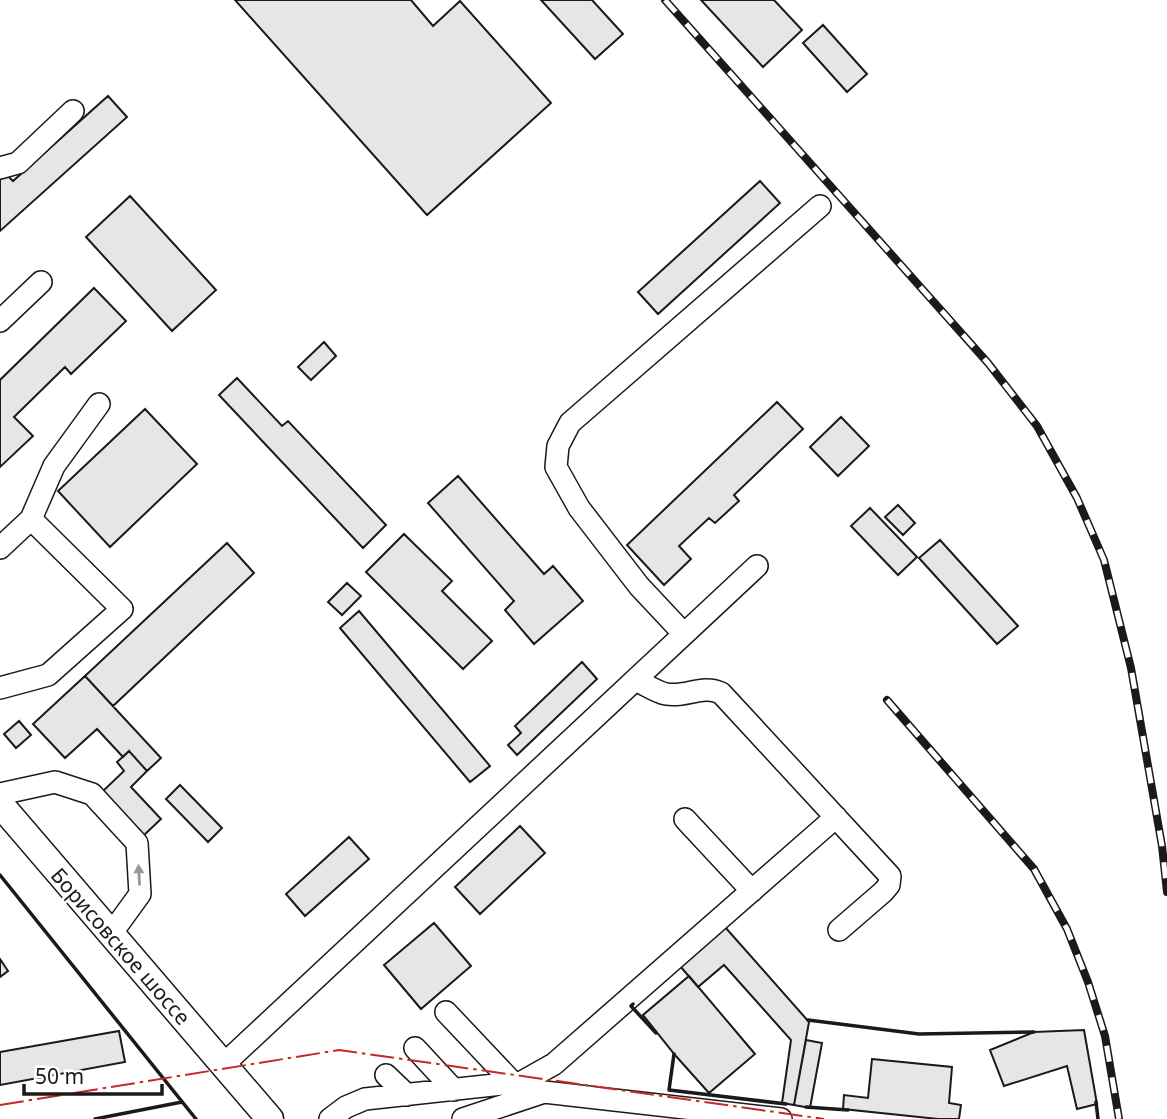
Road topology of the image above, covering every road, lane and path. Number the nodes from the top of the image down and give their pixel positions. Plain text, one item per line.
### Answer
1 (73, 111) dead end
2 (0, 167) edge
3 (820, 206) dead end
4 (41, 282) dead end
5 (1, 319) edge
6 (99, 404) dead end
7 (31, 519) junction
8 (0, 548) edge
9 (757, 566) dead end
10 (684, 634) junction
11 (635, 680) junction
12 (0, 688) edge
13 (0, 794) edge
14 (0, 804) edge
15 (836, 817) junction
16 (685, 819) dead end
17 (752, 891) junction
18 (839, 930) dead end
19 (111, 934) junction
20 (446, 1012) dead end
21 (415, 1048) dead end
22 (223, 1065) junction
23 (386, 1075) dead end
24 (514, 1083) junction
25 (454, 1090) junction
26 (407, 1095) junction
27 (270, 1119) edge
28 (330, 1119) edge
29 (463, 1119) edge
30 (781, 1119) edge

1 - 2 lane
3 - 10 lane
4 - 5 lane
6 - 7 lane
7 - 8 lane
7 - 12 lane
9 - 10 lane
10 - 11 lane
11 - 15 lane
11 - 22 lane
19 -> 13 lane
14 - 19 main road, Борисовское шоссе
15 - 17 lane
15 - 18 lane
16 - 17 lane
17 - 24 lane
19 - 22 main road, Борисовское шоссе
20 - 24 lane
21 - 25 lane
22 - 27 main road, Борисовское шоссе
23 - 26 lane
24 - 25 lane
25 - 26 lane
26 - 28 lane
29 - 30 lane

